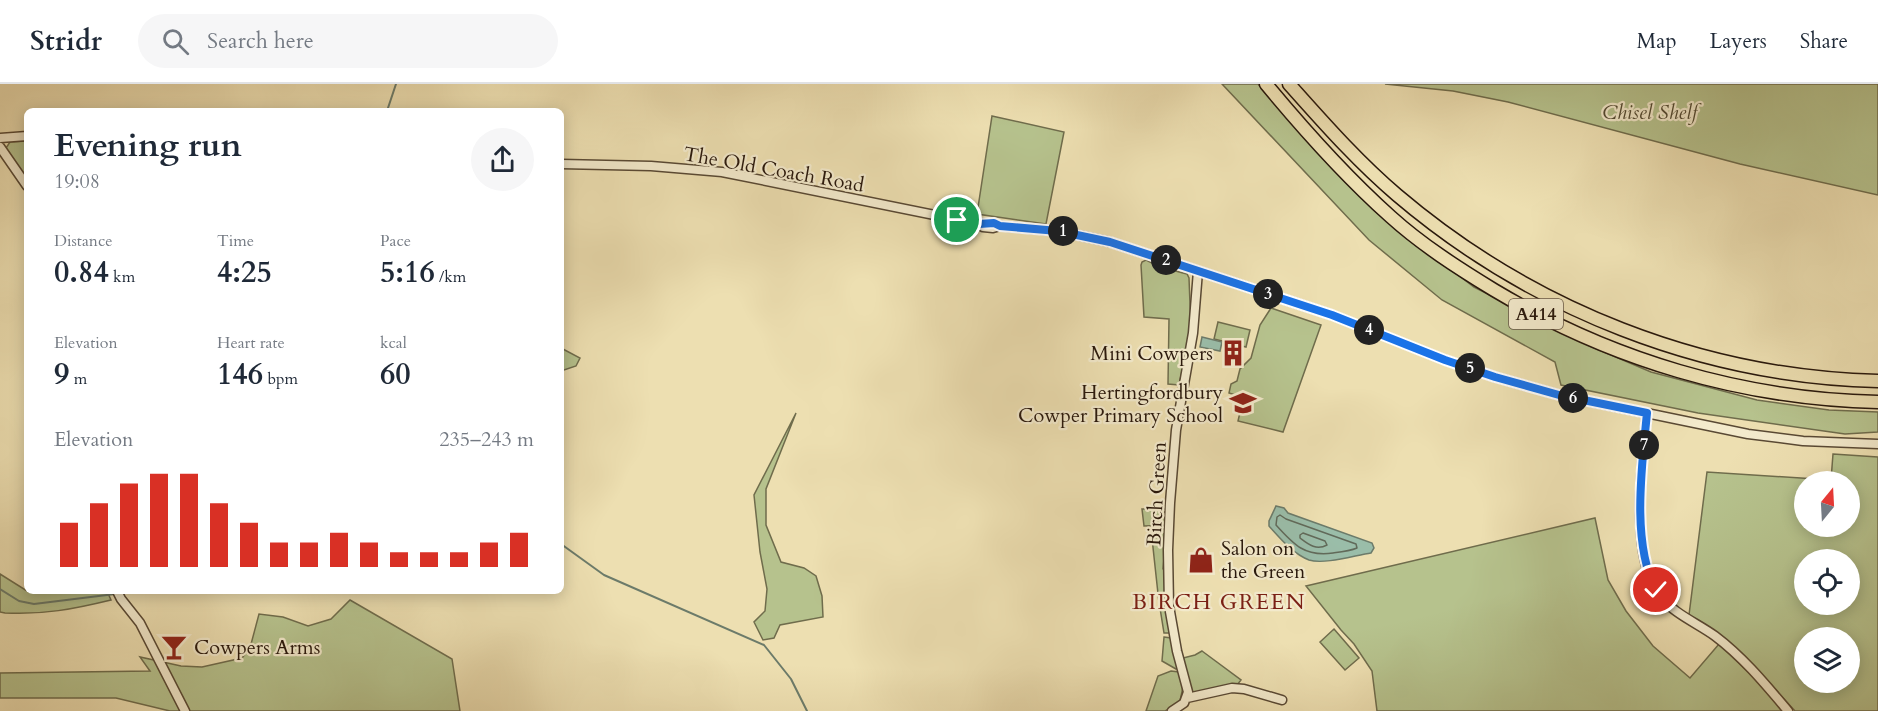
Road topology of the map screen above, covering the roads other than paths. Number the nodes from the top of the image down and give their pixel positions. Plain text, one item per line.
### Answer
1 (1266, 84) edge
2 (1289, 84) edge
3 (24, 136) edge
4 (0, 138) edge
5 (0, 147) edge
6 (564, 164) edge
7 (24, 182) edge
8 (1198, 271) junction
9 (1878, 381) edge
10 (1878, 402) edge
11 (1647, 413) junction
12 (1878, 444) edge
13 (118, 595) edge
14 (1187, 698) junction
15 (1282, 700) dead end
16 (185, 711) edge
17 (1172, 711) edge
18 (1788, 711) edge

1 - 10 highway, A414
2 - 9 highway, A414
3 - 4 street
5 - 7 street
6 - 8 street, The Old Coach Road
8 - 11 street, The Old Coach Road
8 - 14 street, Birch Green
11 - 12 street, The Old Coach Road
11 - 18 street
13 - 16 street
14 - 15 street
14 - 17 street

